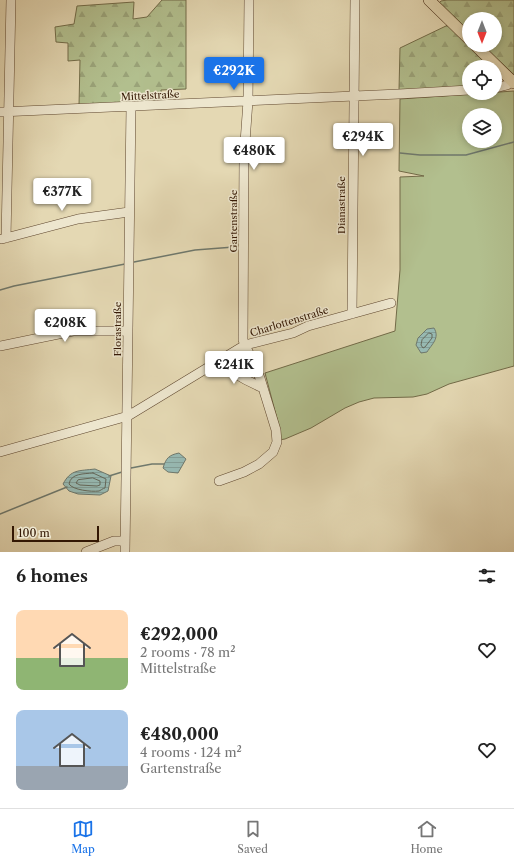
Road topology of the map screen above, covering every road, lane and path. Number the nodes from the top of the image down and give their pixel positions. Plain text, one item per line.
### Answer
1 (11, 0) edge
2 (249, 0) edge
3 (355, 0) edge
4 (428, 0) edge
5 (462, 32) edge
6 (482, 52) edge
7 (513, 82) edge
8 (502, 87) edge
9 (462, 90) edge
10 (353, 96) junction
11 (248, 101) junction
12 (131, 106) junction
13 (5, 112) edge
14 (129, 212) junction
15 (3, 238) edge
16 (391, 303) dead end
17 (352, 314) junction
18 (128, 331) junction
19 (245, 345) junction
20 (0, 346) edge
21 (219, 361) junction
22 (263, 388) junction
23 (128, 416) junction
24 (0, 452) edge
25 (219, 481) dead end
26 (125, 541) junction
27 (86, 552) edge
28 (125, 552) edge

1 - 13 street
2 - 11 street, Gartenstraße
3 - 10 street, Dianastraße
4 - 5 main road
6 - 7 main road
7 - 8 street
9 - 10 street, Mittelstraße
10 - 11 street, Mittelstraße
10 - 17 street, Dianastraße
11 - 12 street, Mittelstraße
11 - 19 street, Gartenstraße
12 - 13 street, Mittelstraße
12 - 14 street, Florastraße
13 - 15 street
14 - 15 street
14 - 18 street, Florastraße
16 - 17 street, Charlottenstraße
17 - 19 street, Charlottenstraße
18 - 20 street
18 - 23 street, Florastraße
19 - 21 street, Charlottenstraße
19 - 22 street, Gartenstraße
21 - 22 street
21 - 23 street, Charlottenstraße
22 - 25 street, Gartenstraße
23 - 24 street, Charlottenstraße
23 - 26 street, Florastraße
26 - 27 street
26 - 28 street, Florastraße

